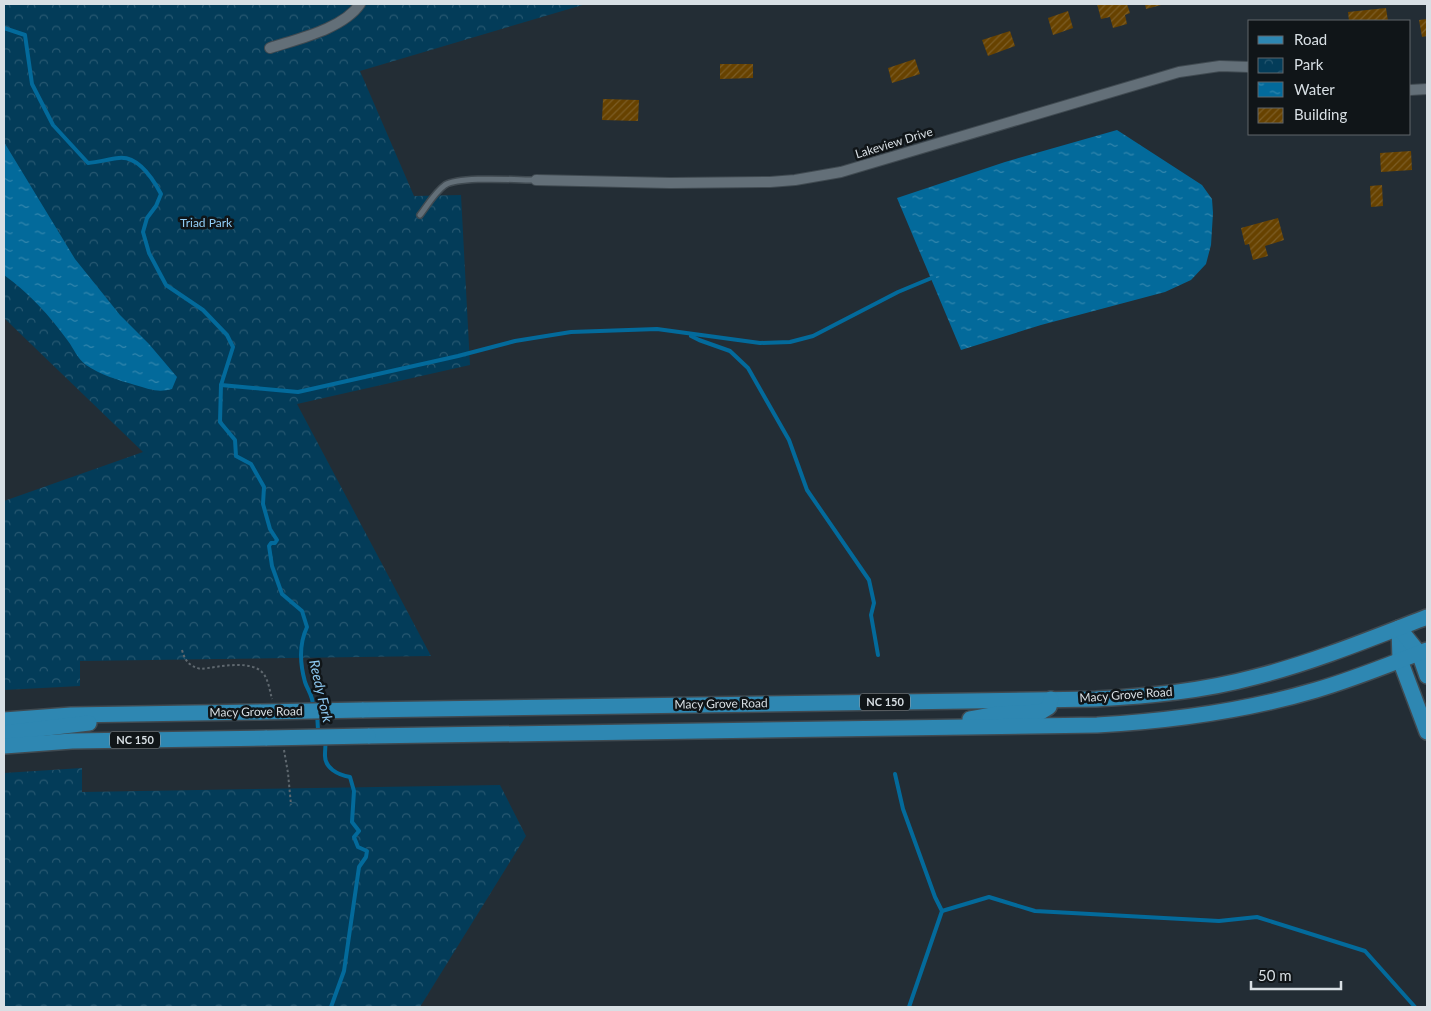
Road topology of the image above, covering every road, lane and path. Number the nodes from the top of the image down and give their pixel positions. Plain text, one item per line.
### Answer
1 (360, 4) edge
2 (270, 48) dead end
3 (1248, 67) edge
4 (1427, 89) edge
5 (1411, 90) edge
6 (536, 180) joint
7 (420, 215) dead end
8 (1427, 617) edge
9 (1399, 628) junction
10 (1423, 651) edge
11 (1400, 660) junction
12 (1427, 676) edge
13 (1051, 699) junction
14 (175, 713) junction
15 (4, 720) edge
16 (926, 727) junction
17 (1427, 732) edge
18 (4, 733) edge
19 (4, 746) edge

1 - 2 street
3 - 6 street, Lakeview Drive
4 - 5 street
6 - 7 lane
8 - 9 main road, Macy Grove Road / NC 150
9 - 10 main road
9 - 11 main road
9 - 13 main road, Macy Grove Road / NC 150
10 - 11 main road, NC 150
10 - 12 main road
11 - 16 main road, NC 150
11 - 17 main road
13 - 14 main road, Macy Grove Road / NC 150, bridge
13 - 16 main road
14 - 15 main road, Macy Grove Road / NC 150
14 - 18 main road
16 - 19 main road, NC 150, bridge

